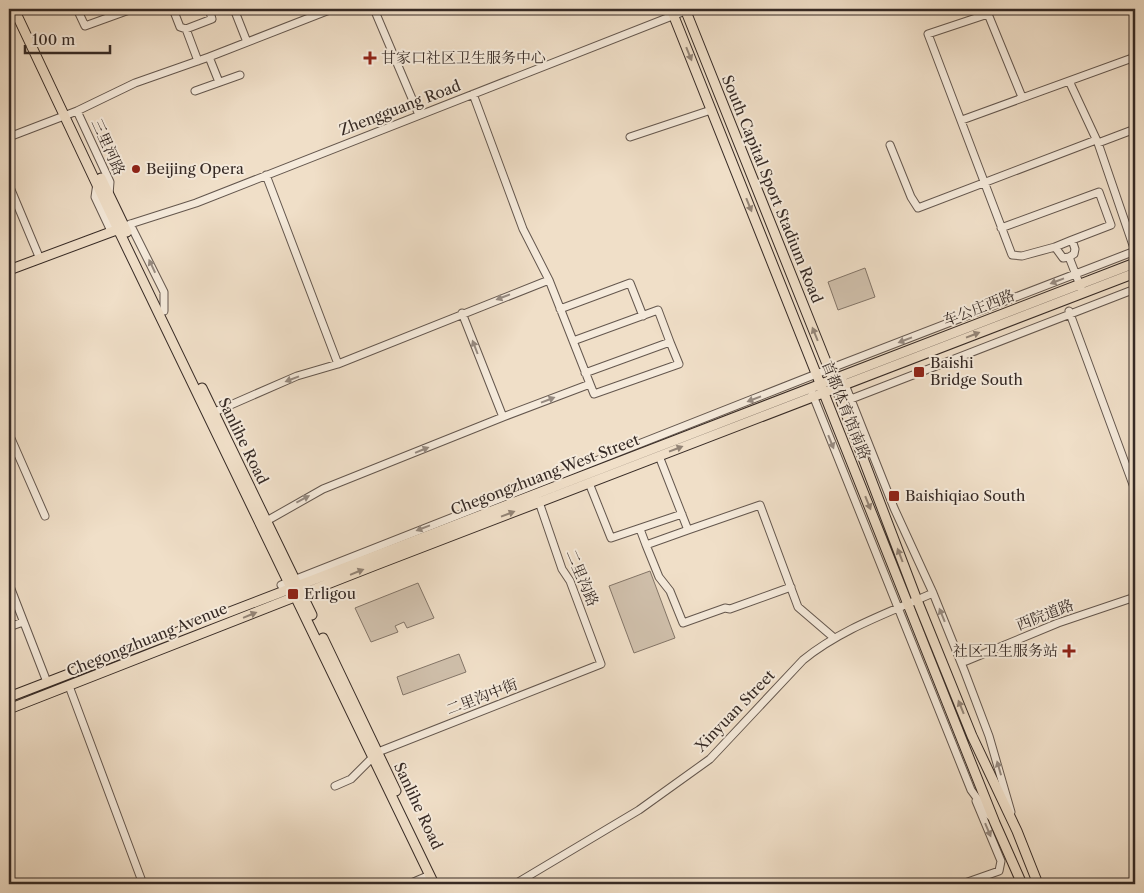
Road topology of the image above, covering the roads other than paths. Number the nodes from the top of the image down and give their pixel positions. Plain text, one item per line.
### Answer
1 (77, 9) edge
2 (132, 9) edge
3 (173, 9) edge
4 (209, 9) edge
5 (234, 9) edge
6 (332, 9) edge
7 (374, 9) edge
8 (687, 9) edge
9 (15, 10) edge
10 (672, 12) edge
11 (186, 29) junction
12 (246, 42) junction
13 (208, 57) junction
14 (1135, 57) edge
15 (198, 61) junction
16 (240, 75) dead end
17 (219, 82) junction
18 (1070, 83) junction
19 (195, 91) dead end
20 (473, 94) junction
21 (1022, 97) junction
22 (711, 110) junction
23 (70, 114) junction
24 (419, 115) junction
25 (962, 120) junction
26 (1135, 129) edge
27 (9, 137) edge
28 (630, 137) dead end
29 (1097, 141) junction
30 (890, 145) dead end
31 (266, 175) junction
32 (9, 184) edge
33 (984, 184) junction
34 (121, 228) junction
35 (1001, 228) junction
36 (1072, 240) junction
37 (1056, 247) junction
38 (1135, 251) edge
39 (1068, 257) junction
40 (40, 259) junction
41 (1135, 263) edge
42 (9, 270) edge
43 (1135, 273) edge
44 (1075, 274) junction
45 (549, 280) junction
46 (1081, 289) junction
47 (1135, 289) edge
48 (560, 309) junction
49 (462, 313) junction
50 (1069, 313) junction
51 (643, 316) junction
52 (573, 341) junction
53 (670, 342) junction
54 (338, 364) junction
55 (829, 369) junction
56 (585, 373) junction
57 (817, 374) junction
58 (839, 382) junction
59 (590, 384) junction
60 (823, 388) junction
61 (811, 392) junction
62 (851, 399) junction
63 (214, 412) junction
64 (502, 417) junction
65 (9, 434) edge
66 (659, 456) junction
67 (589, 483) junction
68 (1135, 490) edge
69 (539, 502) junction
70 (682, 514) junction
71 (45, 516) dead end
72 (264, 523) junction
73 (640, 529) junction
74 (688, 530) junction
75 (646, 545) junction
76 (373, 548) junction
77 (393, 549) junction
78 (9, 584) edge
79 (293, 587) junction
80 (791, 587) junction
81 (933, 593) junction
82 (1135, 597) edge
83 (912, 602) junction
84 (899, 608) junction
85 (23, 622) junction
86 (9, 627) edge
87 (833, 637) junction
88 (966, 661) dead end
89 (601, 664) joint
90 (47, 682) junction
91 (69, 686) junction
92 (9, 697) edge
93 (9, 709) edge
94 (375, 754) junction
95 (336, 786) dead end
96 (971, 790) junction
97 (995, 822) junction
98 (1017, 831) junction
99 (430, 875) junction
100 (143, 884) edge
101 (409, 884) edge
102 (434, 884) edge
103 (441, 884) edge
104 (515, 884) edge
105 (962, 884) edge
106 (1022, 884) edge
107 (1038, 884) edge

1 - 2 street
3 - 11 street
4 - 11 street
5 - 12 street
6 - 12 street
7 - 24 street
8 - 10 street, Zhengguang Road
55 -> 8 main road, South Capital Sport Stadium Road
9 - 23 main road, Sanlihe Road
10 - 20 street, Zhengguang Road
10 -> 22 main road, 首都体育馆南路
11 - 15 street
12 - 13 street
13 - 15 street
13 - 17 street
14 - 18 street
15 - 23 street
16 - 17 street
17 - 19 street
18 - 21 street
18 - 29 street
20 - 24 street, Zhengguang Road
20 - 45 street
21 - 25 street
21 - 25 street
22 - 28 street
22 -> 57 main road, 首都体育馆南路
23 - 27 street
23 - 34 main road, Sanlihe Road
23 - 34 main road, Sanlihe Road
24 - 31 street, Zhengguang Road
25 - 33 street
26 - 29 street
29 - 33 street
29 - 38 street
30 - 33 street
31 - 34 street, Zhengguang Road
31 - 54 street
32 - 40 street
33 - 35 street
34 - 40 main road
34 - 63 main road, Sanlihe Road
63 -> 34 main road, Sanlihe Road
35 - 36 street
35 - 37 street
36 - 37 street
36 - 39 street
37 - 39 street
38 - 44 street
39 - 44 street
40 - 42 main road
41 - 46 main road
43 - 46 main road
44 - 46 street
44 -> 55 street
45 - 48 street
45 -> 49 street
46 - 58 main road
47 - 50 street
48 - 51 street
48 - 52 street
49 - 54 street
64 -> 49 street
50 - 62 street
50 - 68 street
51 - 52 street
51 - 53 street
52 - 56 street
53 - 56 street
53 - 59 street
54 -> 63 street
55 - 57 street
55 - 58 main road, South Capital Sport Stadium Road
56 - 59 street
57 - 60 main road, 首都体育馆南路
57 -> 76 street
58 - 60 main road
58 - 62 street, 首都体育馆南路
83 -> 58 main road, 首都体育馆南路
64 -> 59 street
60 - 61 main road
60 -> 83 main road, 首都体育馆南路
66 -> 61 main road, Chegongzhuang West Street
61 - 77 main road, Chegongzhuang West Street
61 -> 84 street, 首都体育馆南路
62 - 81 street, 首都体育馆南路
63 - 72 main road, Sanlihe Road
72 -> 64 street
65 - 71 street
66 - 67 main road, Chegongzhuang West Street
66 - 70 street
67 - 69 main road, Chegongzhuang West Street
67 - 73 street
79 -> 69 main road, Chegongzhuang West Street
69 - 89 street, 二里沟路
70 - 73 street
70 - 74 street
72 - 79 main road, Sanlihe Road
73 - 75 street
74 - 75 street
74 - 80 street
75 - 80 street
76 - 77 main road
76 - 79 street
77 - 79 main road, Chegongzhuang West Street
78 - 85 street
79 - 90 main road, Chegongzhuang Avenue
91 -> 79 main road, Chegongzhuang Avenue
79 - 94 main road, Sanlihe Road
80 - 87 street
81 - 83 street, Xinyuan Street
98 -> 81 street, 首都体育馆南路
82 - 88 street, 西院道路
83 - 84 street, Xinyuan Street
83 - 97 main road, 首都体育馆南路
98 -> 83 main road, 首都体育馆南路
84 - 87 street, Xinyuan Street
84 - 96 street, 首都体育馆南路
85 - 86 street
85 - 90 street
87 - 104 street, Xinyuan Street
89 - 94 street, 二里沟中街
90 - 92 main road, Chegongzhuang Avenue
91 - 93 main road, Chegongzhuang Avenue
91 - 100 street
94 - 95 street
94 - 99 main road, Sanlihe Road
94 - 103 main road, Sanlihe Road
96 - 97 street, 首都体育馆南路
96 -> 105 street
97 - 106 main road, 首都体育馆南路
98 - 107 main road, 首都体育馆南路
99 - 101 street
99 - 102 main road, Sanlihe Road

